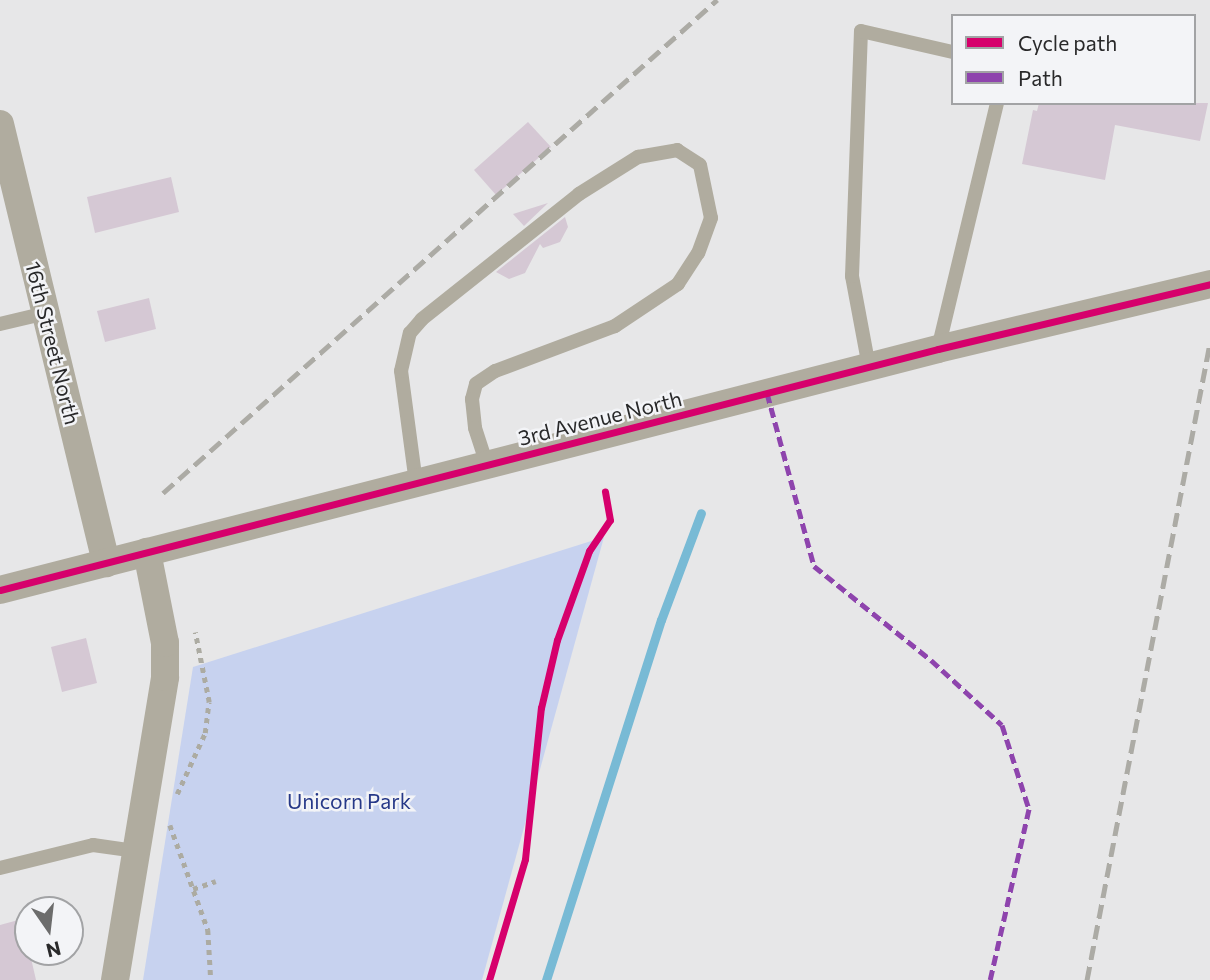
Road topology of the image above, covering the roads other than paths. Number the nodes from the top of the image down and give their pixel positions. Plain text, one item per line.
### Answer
1 (951, 52) edge
2 (997, 105) edge
3 (0, 124) edge
4 (1210, 284) edge
5 (46, 313) junction
6 (0, 324) edge
7 (938, 349) junction
8 (869, 367) junction
9 (486, 465) junction
10 (416, 483) junction
11 (147, 552) junction
12 (106, 563) junction
13 (0, 590) edge
14 (135, 851) junction
15 (0, 868) edge
16 (115, 980) edge

1 - 8 lane
2 - 7 lane
3 - 5 street, 16th Street North
4 - 7 street, 3rd Avenue North
5 - 6 lane
5 - 12 street, 16th Street North
7 - 8 street, 3rd Avenue North
8 - 9 street, 3rd Avenue North
9 - 10 street, 3rd Avenue North
9 - 10 lane
10 - 11 street, 3rd Avenue North
11 - 12 street, 3rd Avenue North
11 - 14 street
12 - 13 street, 3rd Avenue North
14 - 15 lane
14 - 16 street

